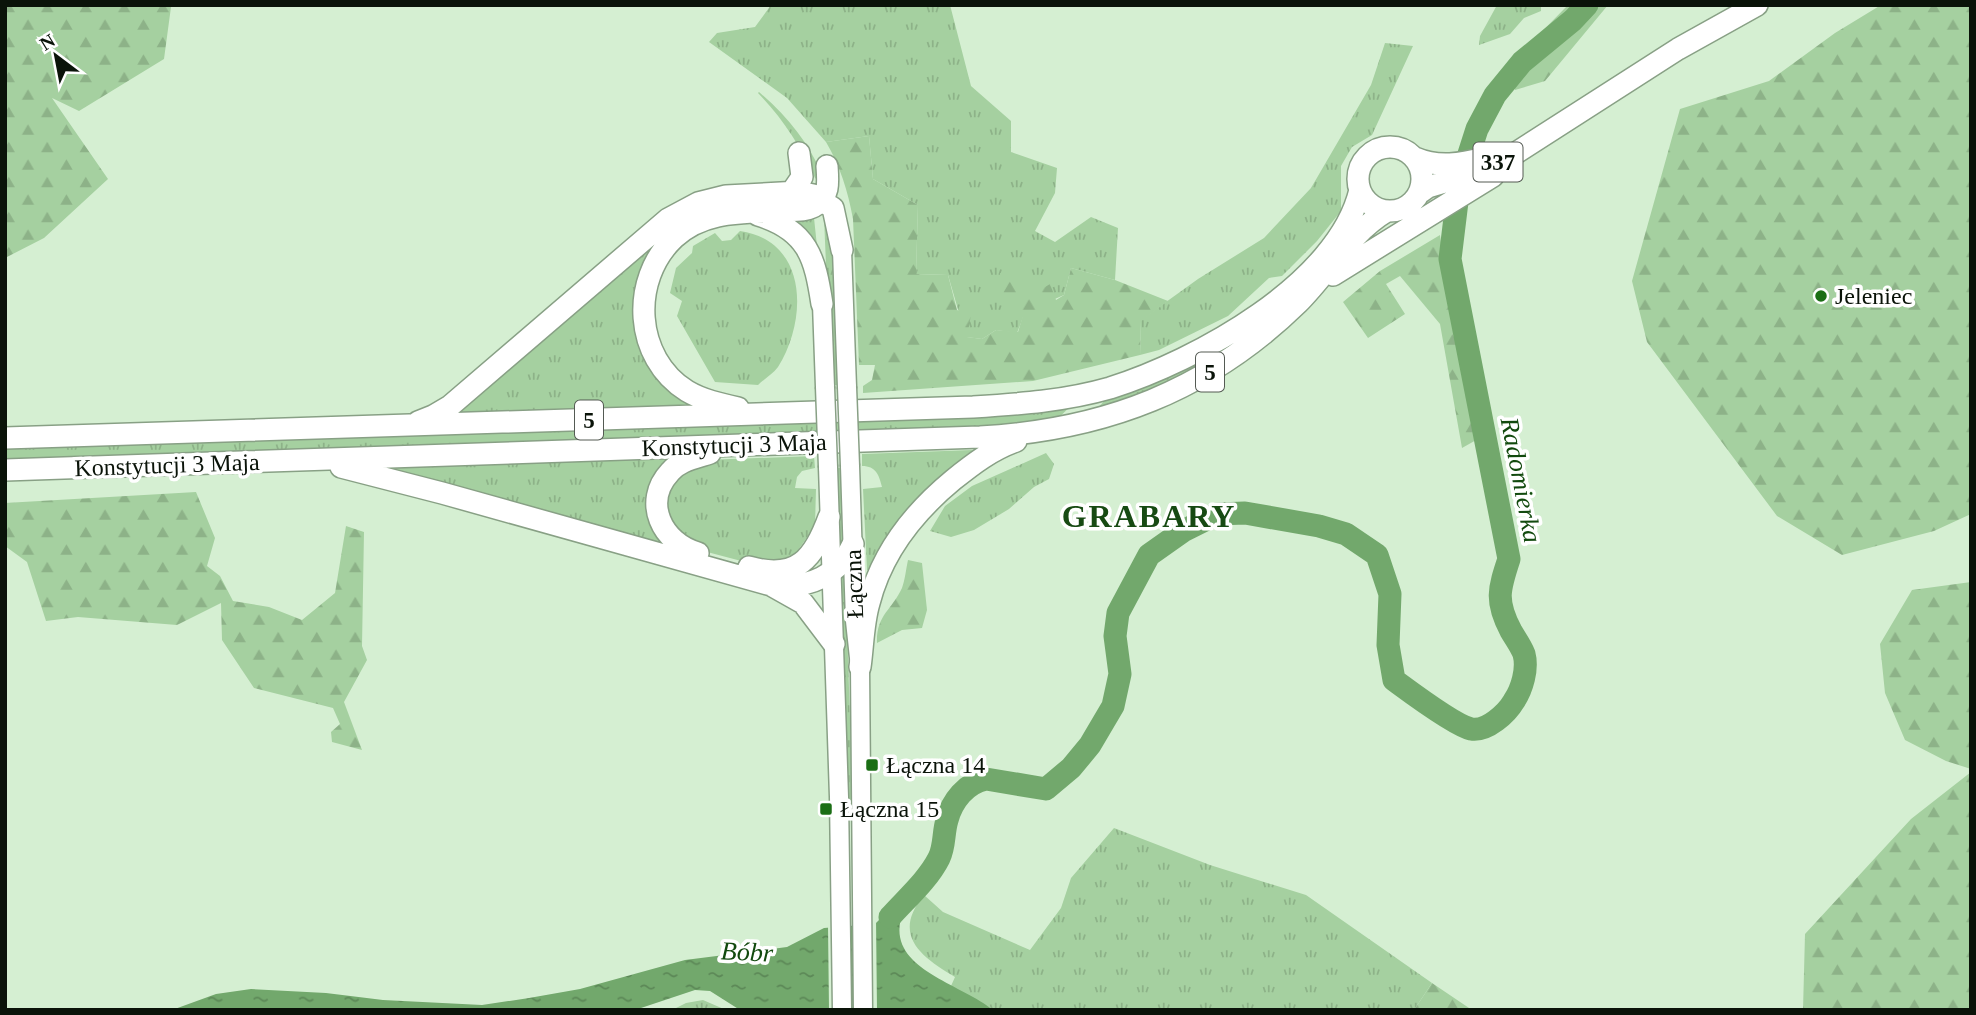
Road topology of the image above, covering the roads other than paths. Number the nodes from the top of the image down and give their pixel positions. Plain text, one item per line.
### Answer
1 (1757, 5) edge
2 (1551, 130) junction
3 (799, 153) dead end
4 (1412, 155) junction
5 (827, 166) dead end
6 (1434, 180) junction
7 (1360, 190) junction
8 (791, 193) junction
9 (821, 200) junction
10 (1387, 212) junction
11 (750, 213) junction
12 (842, 250) joint
13 (1308, 292) junction
14 (822, 304) joint
15 (768, 414) junction
16 (410, 425) junction
17 (1040, 432) junction
18 (5, 439) edge
19 (735, 445) junction
20 (312, 460) junction
21 (5, 470) edge
22 (830, 517) junction
23 (853, 544) junction
24 (832, 570) junction
25 (771, 585) junction
26 (834, 644) junction
27 (860, 667) junction
28 (842, 1010) edge
29 (863, 1010) edge

1 - 2 main road, 337
2 - 6 main road, 337
2 - 13 main road
3 - 8 main road
4 - 6 main road
4 - 6 main road, 337
4 - 7 main road, 5
5 - 9 main road
6 - 10 main road, 5
7 - 10 main road
7 - 15 main road, Konstytucji 3 Maja / 5
8 - 9 main road
8 - 16 main road
9 - 11 main road
9 - 12 main road
10 - 13 main road, Konstytucji 3 Maja / 5
11 - 14 main road
11 - 15 main road
12 - 23 main road, Łączna, bridge
13 - 17 main road, Konstytucji 3 Maja / 5
14 - 22 main road, Łączna, bridge
15 - 16 main road, Konstytucji 3 Maja / 5
16 - 18 main road, Konstytucji 3 Maja / 5
17 - 19 main road, Konstytucji 3 Maja / 5
17 - 27 main road
19 - 20 main road, Konstytucji 3 Maja / 5
19 - 22 main road
20 - 21 main road, Konstytucji 3 Maja / 5
20 - 25 main road
22 - 24 main road, Łączna
23 - 24 main road
23 - 27 main road, Łączna
24 - 25 main road
24 - 26 main road, Łączna
25 - 26 main road
26 - 28 main road, Łączna
27 - 29 main road, Łączna

